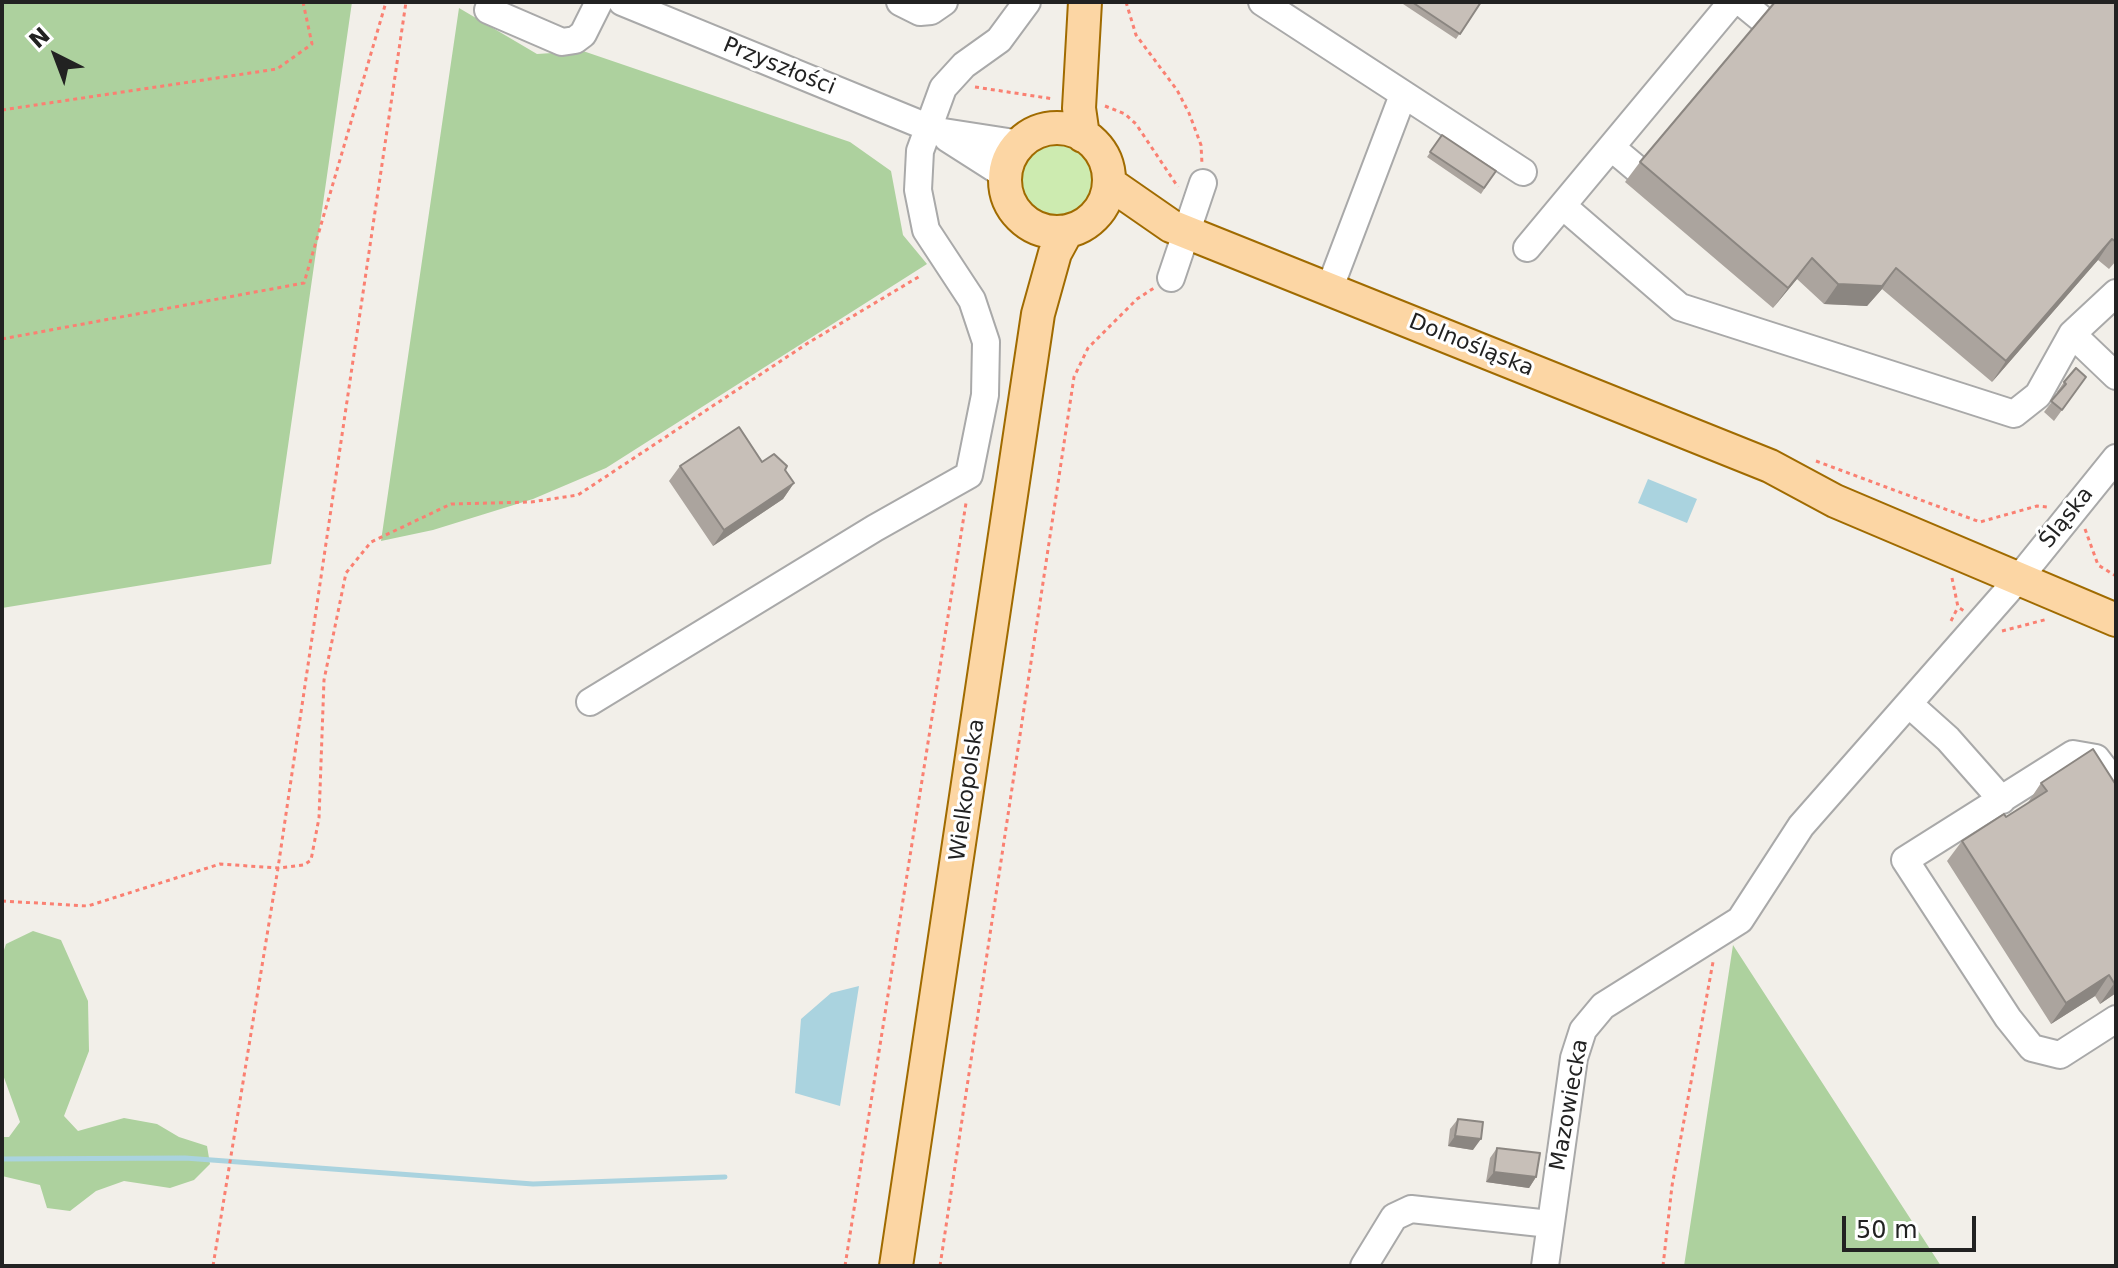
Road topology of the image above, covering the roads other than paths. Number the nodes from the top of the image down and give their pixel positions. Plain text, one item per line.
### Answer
1 (599, 2) edge
2 (622, 2) edge
3 (900, 2) edge
4 (944, 2) edge
5 (1027, 2) edge
6 (1083, 2) edge
7 (1262, 2) edge
8 (1732, 2) edge
9 (1741, 2) edge
10 (488, 10) dead end
11 (1763, 20) edge
12 (1403, 95) junction
13 (932, 129) junction
14 (1083, 136) junction
15 (1034, 137) junction
16 (1612, 148) junction
17 (1637, 169) edge
18 (1523, 172) dead end
19 (1005, 175) junction
20 (1109, 183) junction
21 (1203, 183) road end
22 (1564, 207) junction
23 (1097, 213) junction
24 (1030, 224) junction
25 (1180, 230) junction
26 (1067, 231) junction
27 (1527, 248) dead end
28 (1171, 278) road end
29 (1329, 290) junction
30 (2116, 293) edge
31 (1038, 314) junction
32 (2072, 334) junction
33 (2116, 376) edge
34 (2116, 458) edge
35 (2026, 569) junction
36 (2116, 596) edge
37 (2116, 620) edge
38 (590, 702) dead end
39 (1910, 705) junction
40 (2116, 784) edge
41 (2002, 800) junction
42 (2116, 1019) edge
43 (1550, 1224) junction
44 (896, 1266) edge
45 (1364, 1266) edge
46 (1545, 1266) edge

1 - 10 street
2 - 13 street, Przyszłości
3 - 4 street
5 - 13 street
6 - 14 main road
6 - 15 main road
7 - 12 street
8 - 16 street
9 - 11 street
12 - 18 street
12 - 29 street
13 - 15 street, Przyszłości
13 - 19 street, Przyszłości
13 - 38 street
14 - 15 main road
14 - 20 main road
15 - 19 main road
16 - 17 street
16 - 22 street
19 - 24 main road
20 - 23 main road
20 - 25 main road, Dolnośląska
21 - 25 street
22 - 27 street
22 - 32 street
23 - 25 main road, Dolnośląska
23 - 26 main road
24 - 26 main road
24 - 31 main road, Wielkopolska
25 - 28 street
25 - 29 main road, Dolnośląska
26 - 31 main road, Wielkopolska
29 - 35 main road, Dolnośląska
30 - 32 street
31 - 44 main road, Wielkopolska
32 - 33 street
34 - 35 street, Śląska
35 - 36 main road, Dolnośląska
35 - 37 main road, Dolnośląska
35 - 39 street, Śląska
39 - 41 street
39 - 43 street, Mazowiecka
40 - 41 street
41 - 42 street
43 - 45 street
43 - 46 street, Mazowiecka

